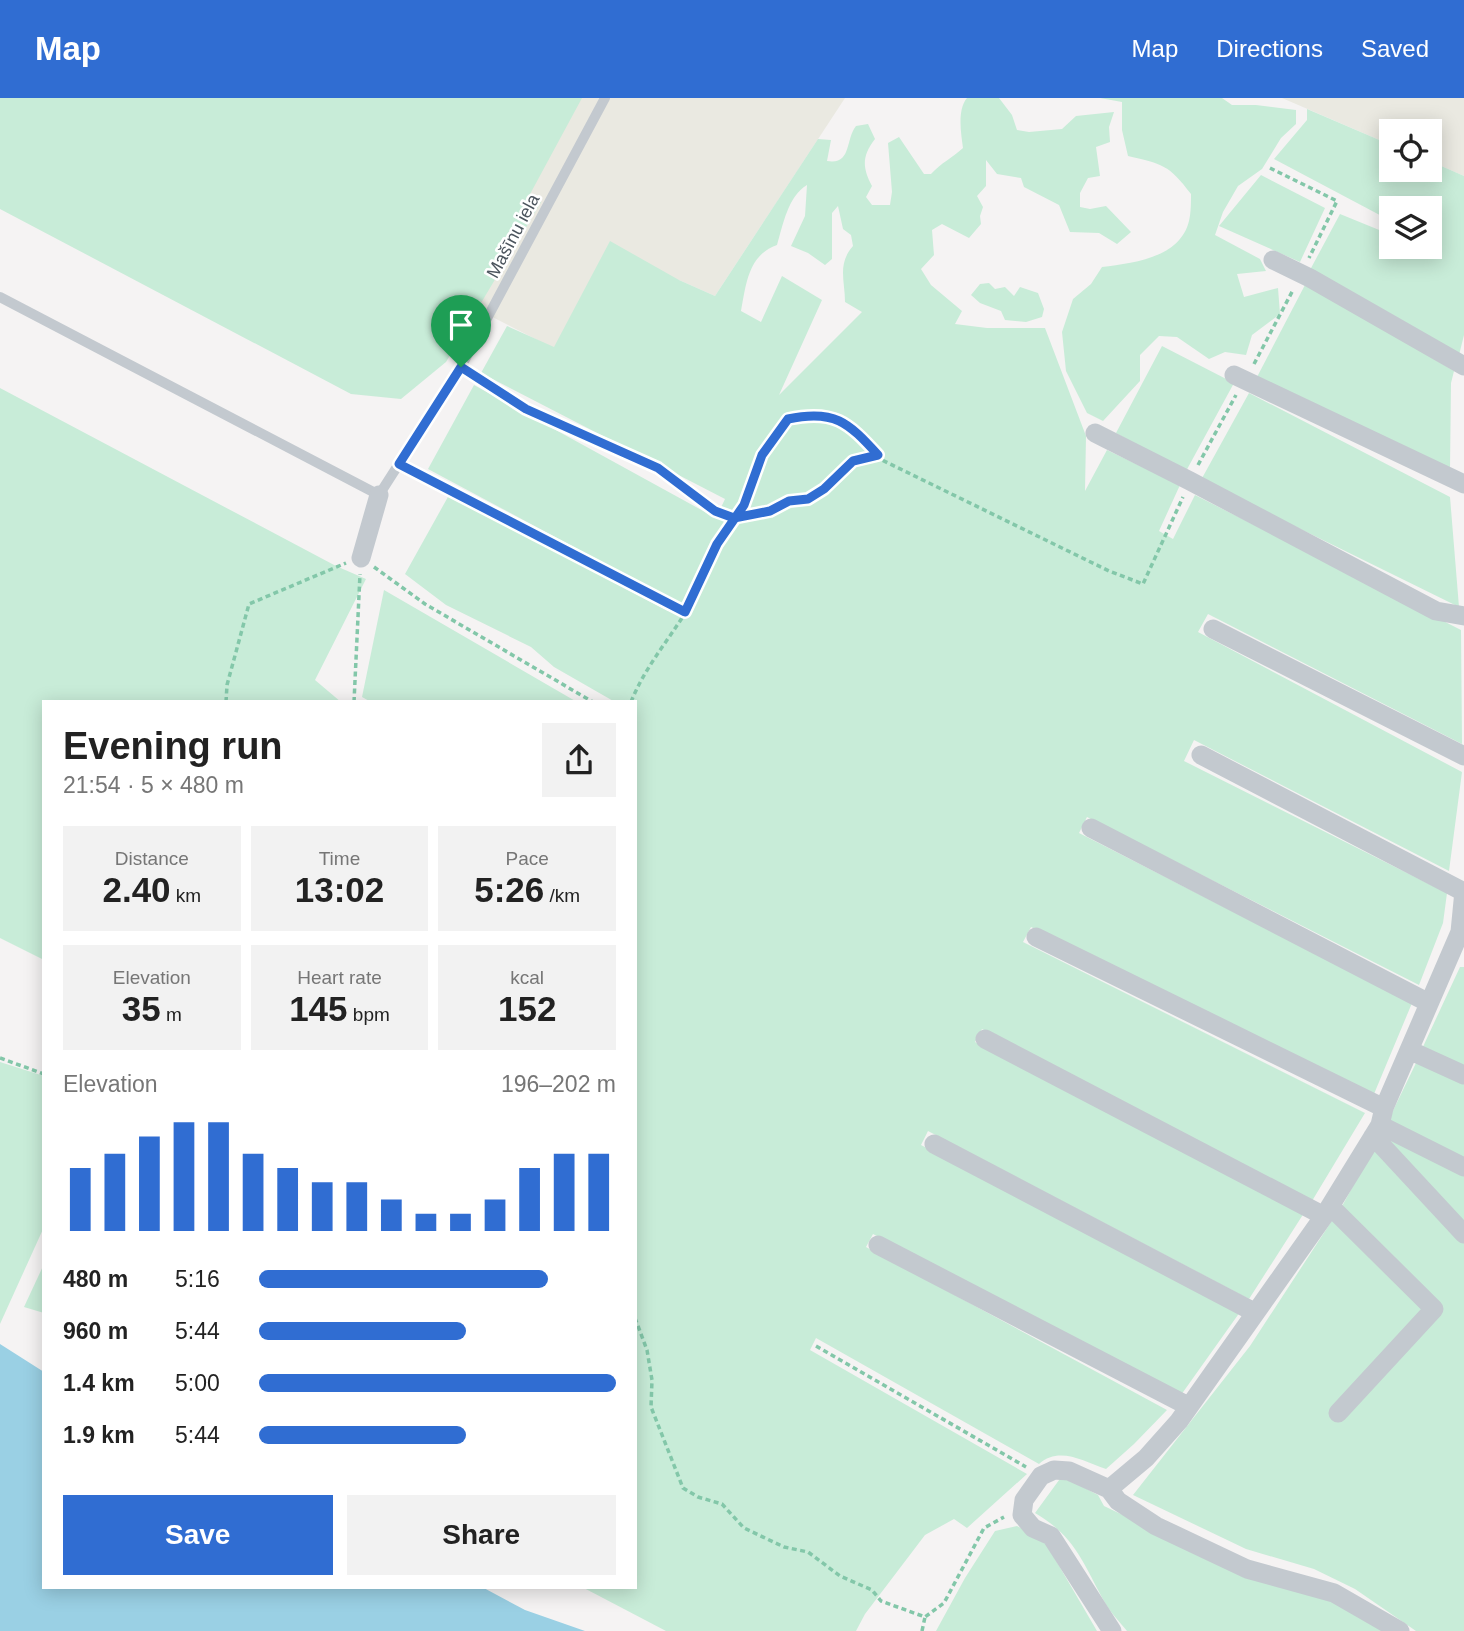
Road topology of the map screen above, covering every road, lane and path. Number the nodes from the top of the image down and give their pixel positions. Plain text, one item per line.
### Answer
1 (606, 98) edge
2 (1273, 260) dead end
3 (0, 297) edge
4 (1464, 366) edge
5 (461, 367) junction
6 (1240, 377) joint
7 (1095, 433) dead end
8 (878, 455) junction
9 (399, 464) junction
10 (1190, 481) junction
11 (1464, 484) edge
12 (379, 495) junction
13 (734, 518) junction
14 (361, 558) junction
15 (685, 612) junction
16 (1464, 615) edge
17 (1213, 629) dead end
18 (226, 700) edge
19 (354, 700) edge
20 (590, 700) edge
21 (632, 700) edge
22 (1201, 755) dead end
23 (1464, 756) edge
24 (1091, 828) dead end
25 (1464, 891) edge
26 (1462, 934) edge
27 (1036, 937) dead end
28 (1429, 1003) junction
29 (985, 1039) dead end
30 (1409, 1050) junction
31 (0, 1058) edge
32 (42, 1073) edge
33 (1464, 1075) edge
34 (1379, 1123) junction
35 (934, 1144) dead end
36 (1464, 1167) edge
37 (1327, 1211) junction
38 (1464, 1234) edge
39 (878, 1245) dead end
40 (1254, 1312) junction
41 (637, 1323) edge
42 (816, 1346) dead end
43 (1188, 1406) junction
44 (1338, 1413) dead end
45 (1041, 1476) junction
46 (1109, 1489) junction
47 (1021, 1508) junction
48 (925, 1617) junction
49 (922, 1631) edge
50 (1112, 1631) edge
51 (1400, 1631) edge

1 - 5 lane, Mašīnu iela
2 - 4 street
3 - 12 lane
5 - 9 lane, Mašīnu iela
5 - 13 path
6 - 10 path
6 - 11 street
7 - 10 street
8 - 10 path
8 - 13 path
8 - 13 path
9 - 12 lane, Mašīnu iela
9 - 15 path
10 - 16 street
12 - 14 street
13 - 15 path
14 - 18 path
14 - 19 path
14 - 20 path
15 - 21 path
17 - 23 street
22 - 25 street
24 - 28 street
25 - 26 street
26 - 28 street
27 - 34 street
28 - 30 street
29 - 37 street
30 - 33 street
30 - 34 street
31 - 32 path
34 - 36 street
34 - 37 street
34 - 38 street
35 - 40 street
37 - 40 street
37 - 44 street
39 - 43 street
40 - 43 street
41 - 48 path
42 - 45 path
43 - 46 street
45 - 46 street
45 - 47 street
46 - 51 street
47 - 48 path
47 - 50 street
48 - 49 path

